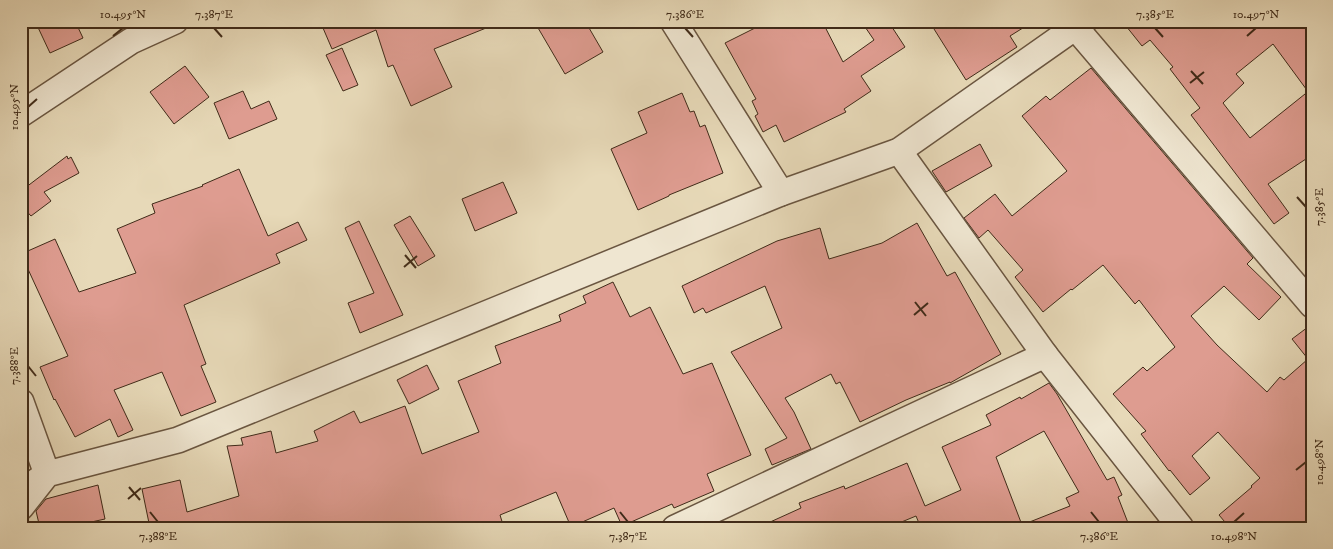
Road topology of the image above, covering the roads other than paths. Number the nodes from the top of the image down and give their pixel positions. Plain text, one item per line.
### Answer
1 (175, 21) edge
2 (673, 21) edge
3 (1080, 24) edge
4 (128, 31) edge
5 (21, 114) edge
6 (899, 150) junction
7 (781, 193) junction
8 (1312, 305) edge
9 (1045, 355) junction
10 (21, 402) edge
11 (47, 474) junction
12 (21, 491) edge
13 (21, 507) edge
14 (674, 528) edge
15 (1181, 528) edge

1 - 4 street
2 - 7 street
3 - 6 street
3 - 8 street
4 - 5 street
6 - 7 street
6 - 9 street
7 - 11 street
9 - 14 street
9 - 15 street
10 - 11 street
11 - 12 street
11 - 13 street

